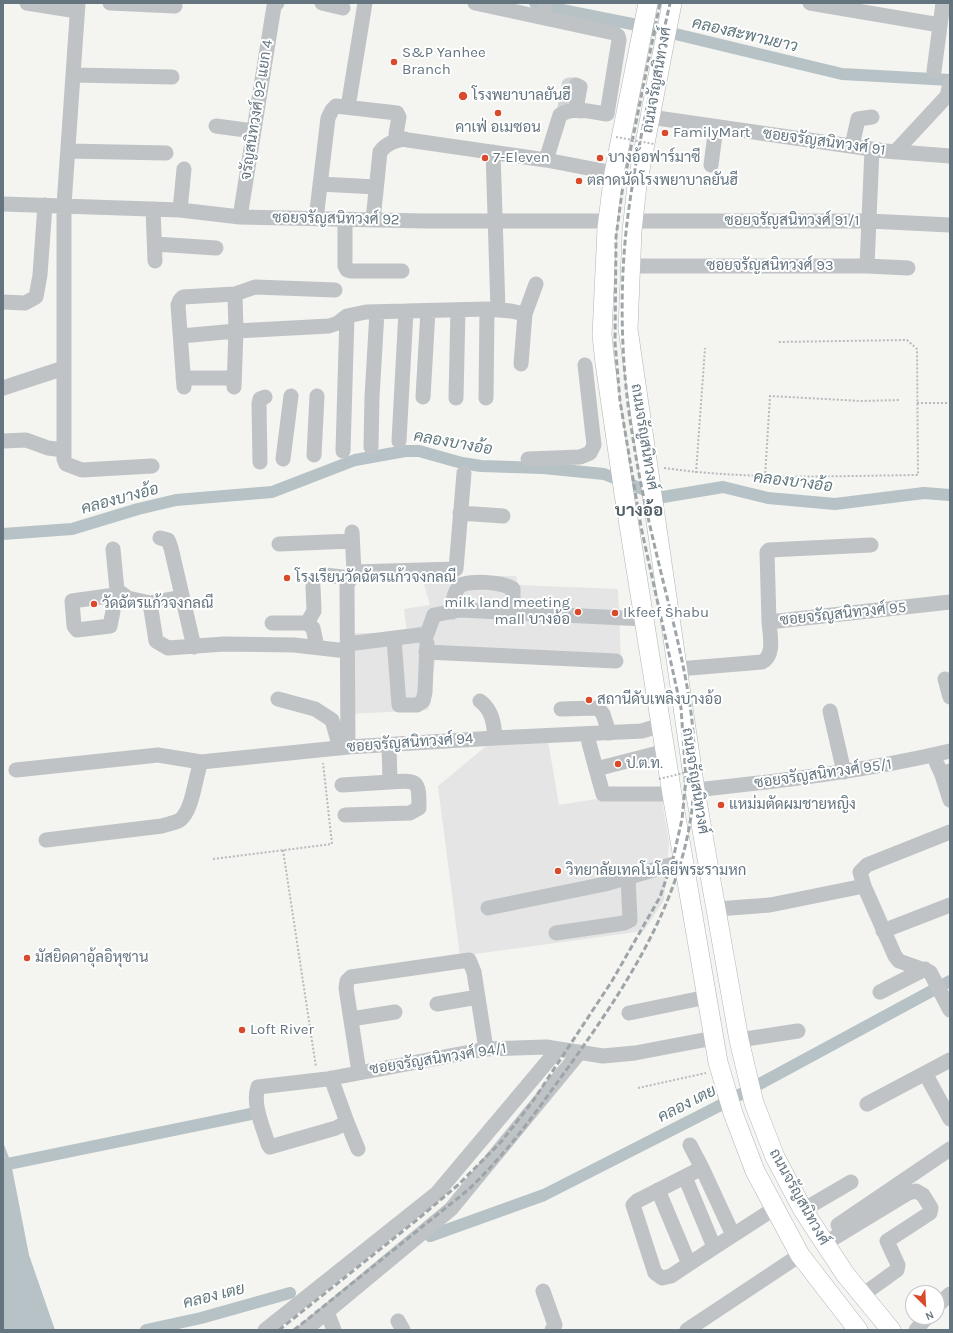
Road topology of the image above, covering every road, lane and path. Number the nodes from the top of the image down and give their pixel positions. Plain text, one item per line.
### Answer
1 (27, 3) edge
2 (110, 3) edge
3 (277, 3) edge
4 (322, 3) edge
5 (365, 3) edge
6 (475, 3) edge
7 (672, 3) edge
8 (810, 3) edge
9 (943, 3) edge
10 (175, 6) dead end
11 (844, 6) edge
12 (78, 7) edge
13 (343, 8) dead end
14 (545, 10) edge
15 (645, 19) edge
16 (940, 25) junction
17 (934, 71) dead end
18 (73, 75) junction
19 (172, 77) dead end
20 (576, 85) dead end
21 (948, 90) edge
22 (344, 106) junction
23 (580, 110) junction
24 (607, 114) junction
25 (872, 116) dead end
26 (626, 117) junction
27 (650, 117) junction
28 (216, 126) dead end
29 (716, 127) junction
30 (254, 131) junction
31 (616, 137) dead end
32 (405, 139) junction
33 (654, 144) dead end
34 (852, 146) junction
35 (872, 149) junction
36 (68, 151) junction
37 (493, 152) junction
38 (894, 152) junction
39 (166, 153) dead end
40 (950, 156) edge
41 (546, 160) junction
42 (711, 165) dead end
43 (184, 169) dead end
44 (614, 173) junction
45 (320, 184) junction
46 (376, 187) junction
47 (3, 204) edge
48 (45, 205) junction
49 (64, 205) junction
50 (153, 209) junction
51 (180, 210) junction
52 (240, 218) junction
53 (316, 219) junction
54 (345, 220) junction
55 (373, 220) junction
56 (495, 221) junction
57 (608, 221) junction
58 (634, 221) junction
59 (869, 221) junction
60 (950, 225) edge
61 (155, 244) junction
62 (216, 248) dead end
63 (155, 261) dead end
64 (631, 266) junction
65 (867, 266) junction
66 (908, 268) dead end
67 (402, 271) dead end
68 (536, 284) dead end
69 (335, 290) dead end
70 (235, 294) junction
71 (3, 302) edge
72 (492, 309) junction
73 (428, 310) junction
74 (458, 310) junction
75 (406, 311) junction
76 (377, 312) junction
77 (525, 314) junction
78 (347, 316) junction
79 (236, 331) junction
80 (181, 336) junction
81 (778, 342) dead end
82 (705, 348) dead end
83 (521, 364) dead end
84 (585, 365) dead end
85 (64, 368) junction
86 (3, 388) edge
87 (290, 396) dead end
88 (317, 396) dead end
89 (265, 397) dead end
90 (423, 397) dead end
91 (456, 398) dead end
92 (486, 398) dead end
93 (900, 400) dead end
94 (917, 403) junction
95 (950, 403) edge
96 (3, 441) edge
97 (399, 441) dead end
98 (370, 447) dead end
99 (64, 450) junction
100 (343, 451) dead end
101 (314, 455) dead end
102 (283, 459) dead end
103 (528, 459) dead end
104 (260, 462) dead end
105 (152, 466) dead end
106 (649, 466) junction
107 (464, 473) dead end
108 (696, 473) junction
109 (765, 477) junction
110 (460, 513) junction
111 (503, 516) dead end
112 (160, 538) dead end
113 (280, 544) dead end
114 (871, 545) dead end
115 (113, 549) dead end
116 (325, 575) dead end
117 (352, 575) junction
118 (313, 586) dead end
119 (182, 597) junction
120 (950, 602) edge
121 (150, 603) junction
122 (452, 612) junction
123 (513, 613) junction
124 (645, 619) junction
125 (769, 622) junction
126 (272, 623) dead end
127 (307, 623) junction
128 (427, 634) junction
129 (394, 639) junction
130 (194, 647) junction
131 (317, 647) junction
132 (347, 647) junction
133 (426, 652) junction
134 (616, 661) dead end
135 (678, 669) junction
136 (653, 671) junction
137 (945, 679) dead end
138 (950, 697) edge
139 (278, 699) dead end
140 (480, 701) dead end
141 (561, 709) dead end
142 (830, 711) dead end
143 (685, 721) junction
144 (661, 725) junction
145 (609, 733) junction
146 (496, 738) junction
147 (589, 743) dead end
148 (388, 745) junction
149 (344, 748) junction
150 (322, 750) junction
151 (666, 751) junction
152 (950, 751) edge
153 (933, 755) junction
154 (201, 762) junction
155 (704, 768) dead end
156 (596, 769) junction
157 (16, 770) dead end
158 (844, 772) junction
159 (946, 773) edge
160 (659, 780) dead end
161 (390, 782) junction
162 (342, 785) dead end
163 (696, 790) junction
164 (672, 794) junction
165 (950, 800) edge
166 (345, 815) dead end
167 (950, 832) edge
168 (46, 840) dead end
169 (283, 850) junction
170 (213, 858) dead end
171 (684, 861) junction
172 (628, 877) junction
173 (864, 886) junction
174 (950, 904) edge
175 (488, 908) dead end
176 (716, 909) junction
177 (883, 931) junction
178 (556, 934) dead end
179 (925, 969) junction
180 (880, 992) dead end
181 (478, 997) junction
182 (707, 997) junction
183 (437, 1004) dead end
184 (950, 1010) edge
185 (395, 1012) dead end
186 (629, 1013) dead end
187 (351, 1019) junction
188 (798, 1031) dead end
189 (714, 1038) junction
190 (739, 1040) junction
191 (486, 1049) junction
192 (558, 1049) junction
193 (580, 1052) junction
194 (950, 1060) edge
195 (316, 1068) dead end
196 (360, 1072) junction
197 (722, 1073) junction
198 (925, 1074) junction
199 (331, 1078) junction
200 (638, 1088) dead end
201 (867, 1104) dead end
202 (950, 1119) edge
203 (347, 1122) junction
204 (690, 1144) dead end
205 (358, 1149) dead end
206 (950, 1149) edge
207 (702, 1168) junction
208 (685, 1177) junction
209 (851, 1182) dead end
210 (658, 1190) junction
211 (775, 1208) junction
212 (803, 1210) junction
213 (733, 1235) junction
214 (822, 1240) junction
215 (714, 1248) junction
216 (800, 1255) junction
217 (689, 1264) junction
218 (543, 1291) dead end
219 (861, 1296) junction
220 (327, 1312) junction
221 (272, 1328) edge
222 (306, 1330) edge
223 (334, 1330) edge
224 (552, 1330) edge
225 (687, 1330) edge
226 (858, 1330) edge
227 (891, 1330) edge

1 - 12 street
2 - 10 street
3 - 30 street, จรัญสนิทวงศ์ 92 แยก 4
4 - 13 street
5 - 22 street
6 - 14 street
7 - 27 main road, ถนนจรัญสนิทวงศ์
8 - 11 street
9 - 16 street
11 - 16 street
12 - 18 street
14 - 24 street
15 - 26 main road, ถนนจรัญสนิทวงศ์
16 - 17 street
18 - 19 street
18 - 36 street
20 - 23 street
21 - 38 street
22 - 32 street
22 - 45 street
23 - 24 street
23 - 41 street
24 - 26 street
25 - 34 street
26 - 44 main road, ถนนจรัญสนิทวงศ์
27 - 29 street, ซอยจรัญสนิทวงศ์ 91
27 - 58 main road, ถนนจรัญสนิทวงศ์
28 - 30 street
29 - 34 street, ซอยจรัญสนิทวงศ์ 91
29 - 42 street
30 - 52 street, จรัญสนิทวงศ์ 92 แยก 4
31 - 33 path, bridge
32 - 37 street
32 - 46 street
34 - 35 street, ซอยจรัญสนิทวงศ์ 91
35 - 38 street, ซอยจรัญสนิทวงศ์ 91
35 - 59 street
36 - 39 street
36 - 49 street
37 - 41 street
37 - 56 street
38 - 40 street, ซอยจรัญสนิทวงศ์ 91
41 - 44 street
43 - 51 street
44 - 57 main road, ถนนจรัญสนิทวงศ์
45 - 46 street
45 - 53 street
46 - 55 street
47 - 48 street, ซอยจรัญสนิทวงศ์ 92
48 - 49 street, ซอยจรัญสนิทวงศ์ 92
48 - 71 street
49 - 50 street, ซอยจรัญสนิทวงศ์ 92
49 - 85 street
50 - 51 street, ซอยจรัญสนิทวงศ์ 92
50 - 61 street
51 - 52 street, ซอยจรัญสนิทวงศ์ 92
52 - 53 street, ซอยจรัญสนิทวงศ์ 92
53 - 54 street, ซอยจรัญสนิทวงศ์ 92
54 - 55 street, ซอยจรัญสนิทวงศ์ 92
54 - 67 street
55 - 56 street, ซอยจรัญสนิทวงศ์ 92
56 - 57 street, ซอยจรัญสนิทวงศ์ 92
56 - 72 street
57 - 124 main road, ถนนจรัญสนิทวงศ์
58 - 59 street, ซอยจรัญสนิทวงศ์ 91/1
58 - 64 main road, ถนนจรัญสนิทวงศ์
59 - 60 street, ซอยจรัญสนิทวงศ์ 91/1
59 - 65 street
61 - 62 street
61 - 63 street
64 - 65 street, ซอยจรัญสนิทวงศ์ 93
64 - 106 main road, ถนนจรัญสนิทวงศ์
65 - 66 street, ซอยจรัญสนิทวงศ์ 93
68 - 77 street
69 - 70 street
70 - 79 street
70 - 80 street
72 - 74 street
72 - 77 street
72 - 92 street
73 - 74 street
73 - 75 street
73 - 90 street
74 - 91 street
75 - 76 street
75 - 97 street
76 - 78 street
76 - 98 street
77 - 83 street
78 - 79 street
78 - 100 street
79 - 80 street
79 - 80 street
81 - 94 path
82 - 108 path
84 - 103 street
85 - 86 street
85 - 99 street
87 - 102 street
88 - 101 street
89 - 104 street
93 - 109 path
94 - 95 path
94 - 109 path
96 - 99 street
99 - 105 street
106 - 108 path
106 - 135 main road, ถนนจรัญสนิทวงศ์
107 - 110 street
108 - 109 path
110 - 111 street
110 - 117 street
112 - 119 street
113 - 117 street
114 - 125 street
115 - 121 street
116 - 117 street
117 - 132 street
118 - 127 street
119 - 121 street
119 - 130 street
120 - 125 street, ซอยจรัญสนิทวงศ์ 95
121 - 130 street
122 - 123 street
122 - 123 street
122 - 128 street
123 - 124 street
124 - 136 main road, ถนนจรัญสนิทวงศ์
125 - 135 street, ซอยจรัญสนิทวงศ์ 95
126 - 127 street
127 - 131 street
128 - 129 street
128 - 133 street
129 - 132 street
129 - 133 street
130 - 131 street
131 - 132 street
132 - 149 street
133 - 134 street
135 - 136 main road
135 - 143 main road, ถนนจรัญสนิทวงศ์
136 - 144 main road, ถนนจรัญสนิทวงศ์
137 - 138 street
139 - 149 street
140 - 146 street
141 - 145 street
142 - 158 street
143 - 144 main road
143 - 163 main road, ถนนจรัญสนิทวงศ์
144 - 145 street, ซอยจรัญสนิทวงศ์ 94
144 - 151 main road, ถนนจรัญสนิทวงศ์
145 - 146 street, ซอยจรัญสนิทวงศ์ 94
146 - 148 street, ซอยจรัญสนิทวงศ์ 94
147 - 156 street
148 - 149 street, ซอยจรัญสนิทวงศ์ 94
148 - 161 street
149 - 150 street, ซอยจรัญสนิทวงศ์ 94
150 - 154 street, ซอยจรัญสนิทวงศ์ 94
150 - 169 path
151 - 156 street
151 - 164 main road, ถนนจรัญสนิทวงศ์
152 - 153 street, ซอยจรัญสนิทวงศ์ 95/1
153 - 158 street, ซอยจรัญสนิทวงศ์ 95/1
153 - 159 street
154 - 157 street, ซอยจรัญสนิทวงศ์ 94
154 - 168 street
155 - 160 path, bridge
156 - 164 street
158 - 163 street, ซอยจรัญสนิทวงศ์ 95/1
159 - 165 street
161 - 162 street
161 - 166 street
163 - 176 main road, ถนนจรัญสนิทวงศ์
164 - 171 main road, ถนนจรัญสนิทวงศ์
167 - 173 street
169 - 170 path
169 - 195 path
171 - 172 street
171 - 182 main road, ถนนจรัญสนิทวงศ์
172 - 175 street
172 - 178 street
173 - 176 street
173 - 177 street
174 - 177 street
176 - 190 main road, ถนนจรัญสนิทวงศ์
177 - 179 street
179 - 180 street
179 - 184 street
181 - 183 street
181 - 187 street
181 - 191 street
182 - 186 street
182 - 189 main road, ถนนจรัญสนิทวงศ์
185 - 187 street
187 - 196 street
188 - 190 street
189 - 193 street, ซอยจรัญสนิทวงศ์ 94/1
189 - 197 main road, ถนนจรัญสนิทวงศ์
190 - 212 main road, ถนนจรัญสนิทวงศ์
191 - 192 street, ซอยจรัญสนิทวงศ์ 94/1
191 - 196 street, ซอยจรัญสนิทวงศ์ 94/1
192 - 193 street, ซอยจรัญสนิทวงศ์ 94/1
192 - 221 street
193 - 220 street
194 - 198 street
196 - 199 street, ซอยจรัญสนิทวงศ์ 94/1
197 - 200 path
197 - 211 main road, ถนนจรัญสนิทวงศ์
198 - 201 street
198 - 202 street
199 - 203 street
199 - 203 street, ซอยจรัญสนิทวงศ์ 94/1
203 - 205 street
204 - 207 street
206 - 214 street
207 - 208 street
207 - 213 street
208 - 210 street
208 - 215 street
209 - 212 street
210 - 217 street
210 - 217 street
211 - 213 street
211 - 216 main road, ถนนจรัญสนิทวงศ์
212 - 214 main road, ถนนจรัญสนิทวงศ์
213 - 215 street
214 - 219 main road, ถนนจรัญสนิทวงศ์
214 - 219 street
215 - 217 street
216 - 225 street
216 - 226 main road, ถนนจรัญสนิทวงศ์
218 - 224 street
219 - 227 main road, ถนนจรัญสนิทวงศ์
220 - 222 street
220 - 223 street

